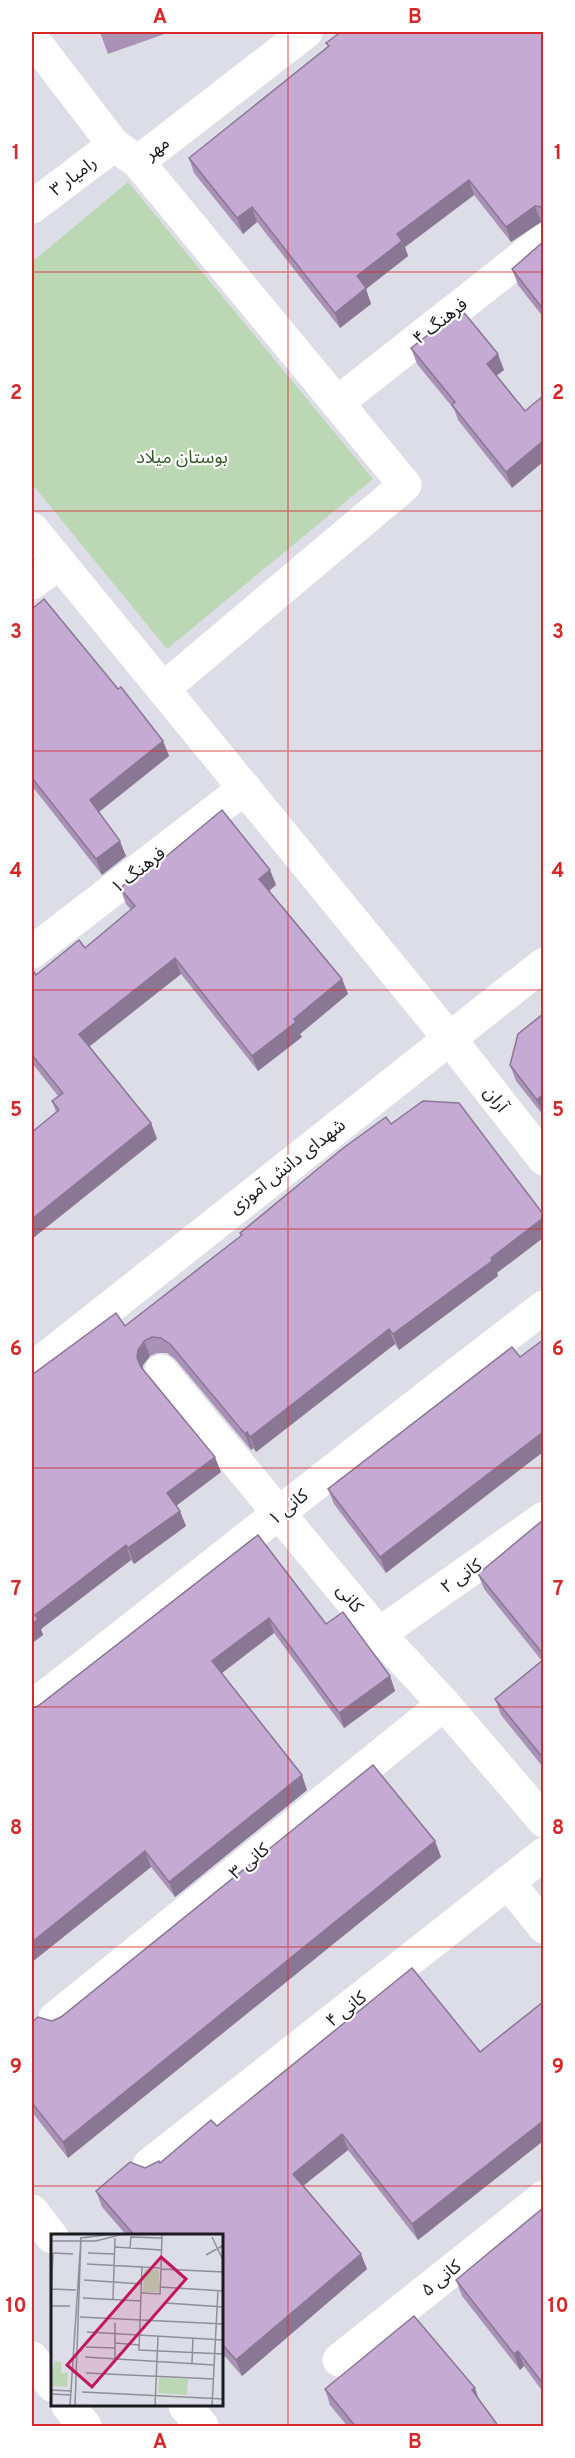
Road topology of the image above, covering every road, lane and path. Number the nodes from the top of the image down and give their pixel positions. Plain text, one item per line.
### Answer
1 (306, 32) edge
2 (32, 38) edge
3 (126, 154) junction
4 (32, 207) edge
5 (543, 240) edge
6 (337, 403) junction
7 (32, 529) edge
8 (59, 563) junction
9 (32, 583) edge
10 (163, 689) junction
11 (245, 788) junction
12 (32, 952) edge
13 (543, 964) edge
14 (449, 1038) junction
15 (543, 1159) edge
16 (543, 1308) edge
17 (32, 1369) edge
18 (161, 1371) dead end
19 (281, 1514) junction
20 (543, 1518) edge
21 (379, 1634) junction
22 (444, 1704) junction
23 (32, 1707) edge
24 (543, 1821) edge
25 (543, 1854) edge
26 (508, 1882) junction
27 (543, 1927) edge
28 (55, 2018) edge
29 (149, 2165) edge
30 (543, 2197) edge
31 (32, 2211) edge
32 (51, 2236) edge
33 (32, 2358) edge
34 (339, 2360) dead end
35 (51, 2384) edge
36 (69, 2407) edge
37 (186, 2407) edge
38 (85, 2427) edge
39 (202, 2427) edge

1 - 3 street, مهر
2 - 3 street, مهر
3 - 4 street, رامیار ۳
3 - 6 street
5 - 6 street, فرهنگ ۴
6 - 10 street
7 - 8 street, آران
8 - 9 street
8 - 10 street, آران
10 - 11 street, آران
11 - 12 street, فرهنگ ۱
11 - 14 street, آران
13 - 14 street, شهدای دانش آموزی
14 - 15 street, آران
14 - 17 street, شهدای دانش آموزی
16 - 19 street, کانی ۱
18 - 19 street, کانی
19 - 21 street, کانی
19 - 23 street, کانی ۱
20 - 21 street, کانی ۲
21 - 22 street, کانی
22 - 24 street, کانی
22 - 28 street, کانی ۳
25 - 26 street, کانی ۴
26 - 27 street
26 - 29 street, کانی ۴
30 - 34 street, کانی ۵
31 - 32 street
33 - 35 street
36 - 38 street
37 - 39 street

